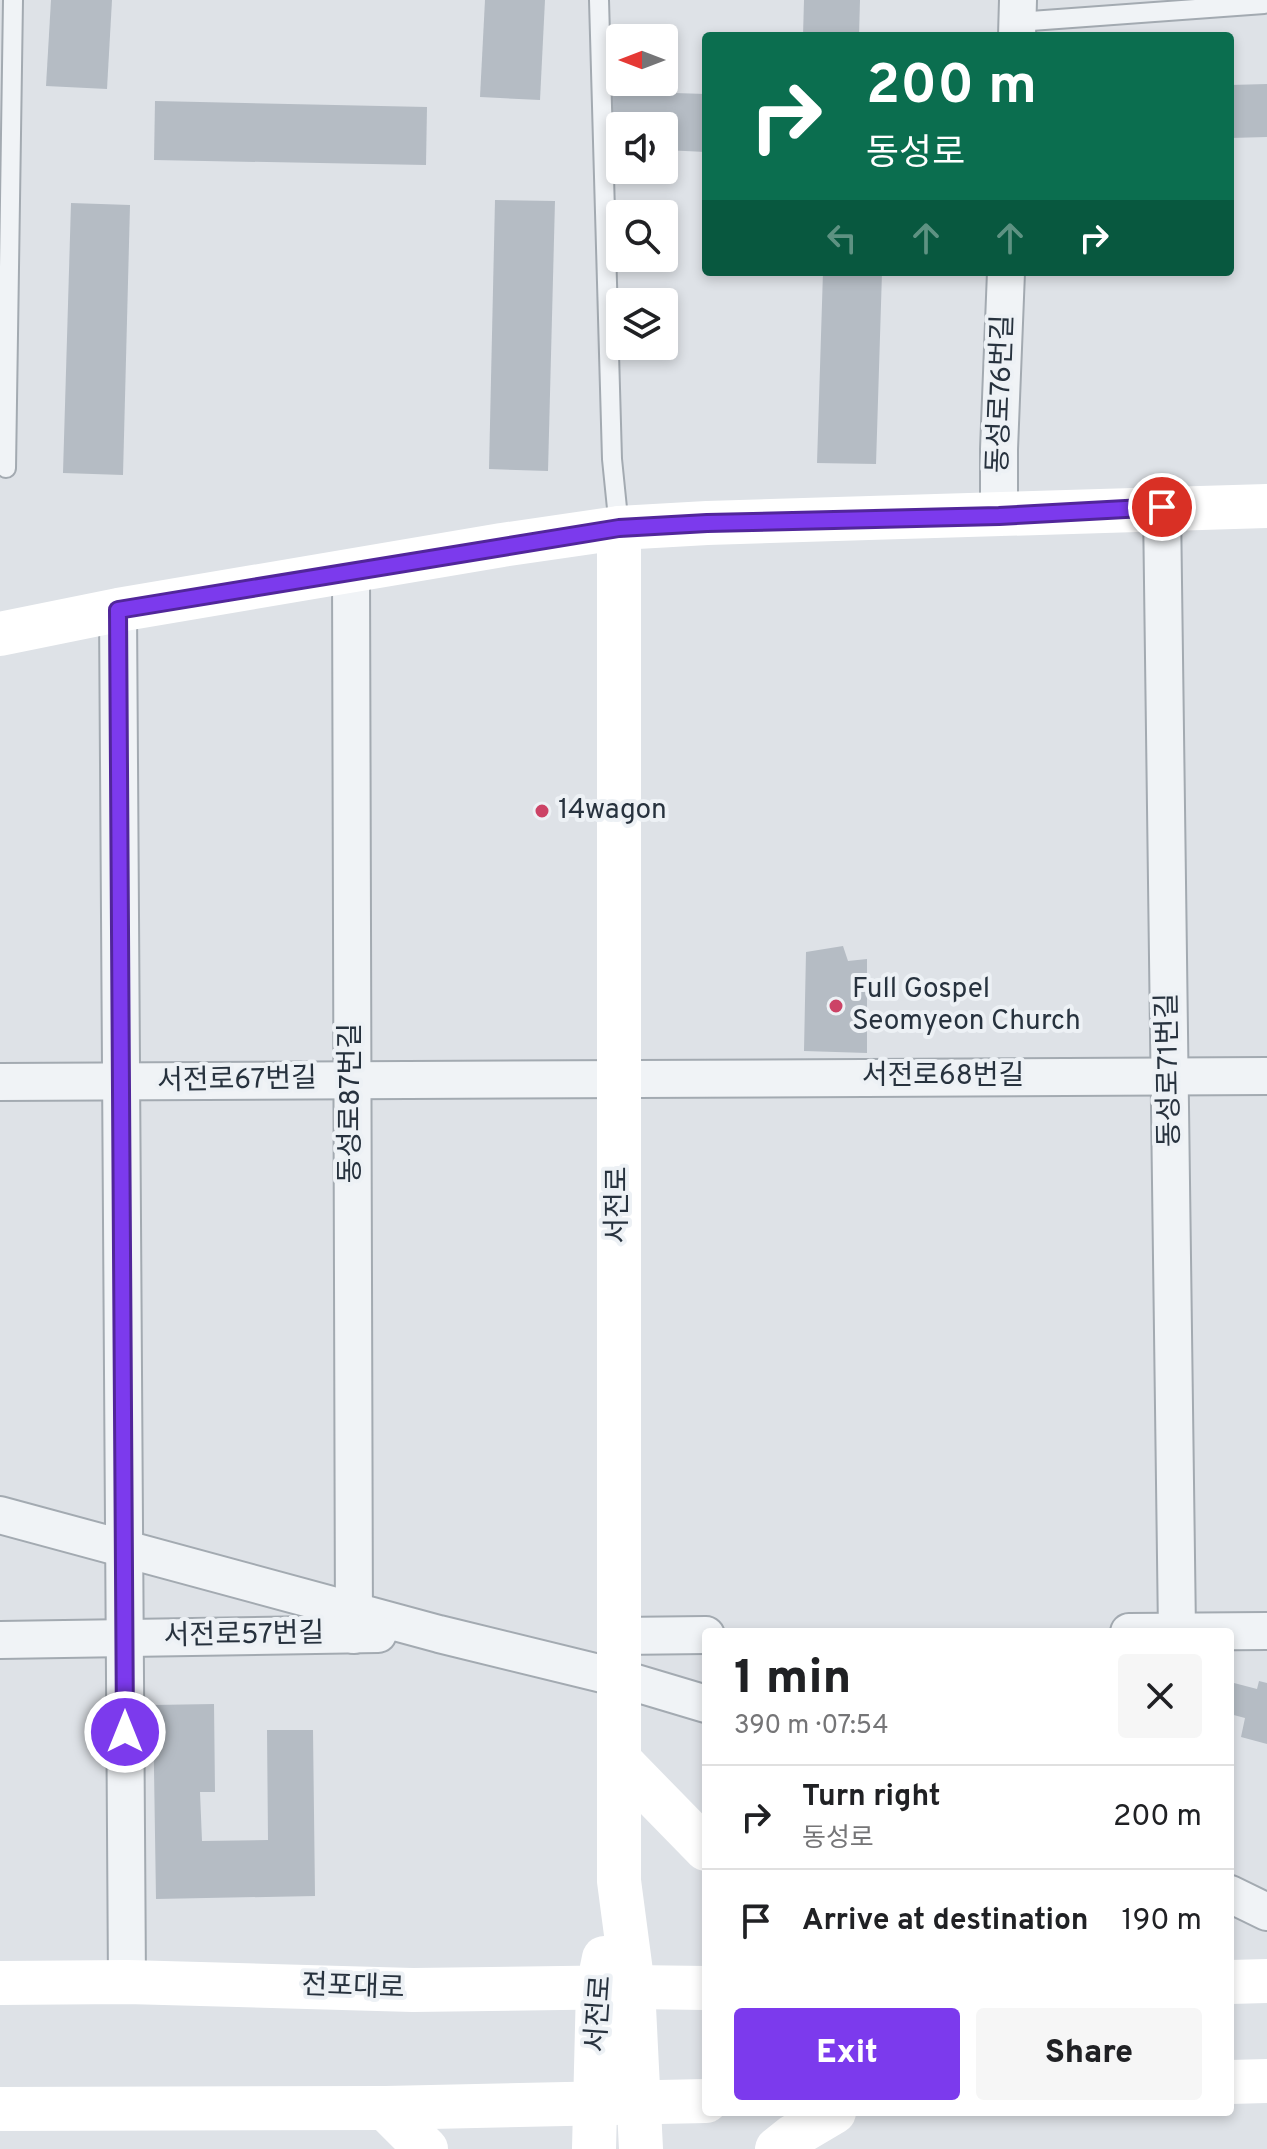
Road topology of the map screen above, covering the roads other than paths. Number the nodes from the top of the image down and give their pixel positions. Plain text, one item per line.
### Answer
1 (13, 0) edge
2 (599, 0) edge
3 (1264, 0) edge
4 (1018, 19) edge
5 (1006, 276) edge
6 (6, 468) dead end
7 (1267, 506) edge
8 (1162, 507) junction
9 (999, 516) junction
10 (619, 528) junction
11 (351, 572) junction
12 (118, 610) junction
13 (0, 634) edge
14 (1170, 1076) junction
15 (1267, 1076) edge
16 (619, 1078) junction
17 (352, 1080) junction
18 (0, 1082) edge
19 (120, 1082) junction
20 (0, 1515) edge
21 (124, 1548) junction
22 (353, 1622) junction
23 (1177, 1628) edge
24 (1234, 1631) edge
25 (1267, 1631) edge
26 (702, 1636) edge
27 (124, 1638) junction
28 (0, 1640) edge
29 (619, 1657) junction
30 (702, 1702) edge
31 (619, 1760) junction
32 (702, 1845) edge
33 (1234, 1896) edge
34 (1267, 1912) edge
35 (1267, 1981) edge
36 (127, 1982) junction
37 (1234, 1982) edge
38 (0, 1983) edge
39 (616, 1987) junction
40 (702, 1988) edge
41 (1267, 2081) edge
42 (1234, 2082) edge
43 (702, 2101) edge
44 (640, 2102) junction
45 (595, 2103) junction
46 (385, 2108) junction
47 (0, 2109) edge
48 (827, 2116) edge
49 (426, 2149) edge
50 (594, 2149) edge
51 (641, 2149) edge
52 (777, 2149) edge

1 - 6 lane
2 - 10 lane
3 - 4 lane
5 - 9 street, 동성로76번길
7 - 8 main road
8 - 9 main road
8 - 14 street, 동성로71번길
9 - 10 main road
10 - 11 main road
10 - 16 main road, 서전로
11 - 12 main road
11 - 17 street, 동성로87번길
12 - 13 main road
12 - 19 street
14 - 15 street, 서전로68번길
14 - 16 street, 서전로68번길
14 - 23 street, 동성로71번길
16 - 17 street, 서전로67번길
16 - 29 main road, 서전로
17 - 19 street, 서전로67번길
17 - 22 street, 동성로87번길
18 - 19 street, 서전로67번길
19 - 21 street
20 - 21 street
21 - 22 street
21 - 27 street
22 - 27 street, 서전로57번길
22 - 29 street, 서전로57번길
24 - 25 street
26 - 29 street
27 - 28 street, 서전로57번길
27 - 36 street
29 - 30 street
29 - 31 main road, 서전로
31 - 32 main road
31 - 39 main road, 서전로
33 - 34 street
35 - 37 main road
36 - 38 main road, 전포대로
36 - 39 main road, 전포대로
39 - 40 main road, 전포대로
39 - 44 main road, 서전로
39 - 45 main road, 서전로
41 - 42 main road
43 - 44 main road
44 - 45 main road
44 - 51 main road, 서전로
45 - 46 main road
45 - 50 main road, 서전로
46 - 47 main road
46 - 49 main road
48 - 52 main road

